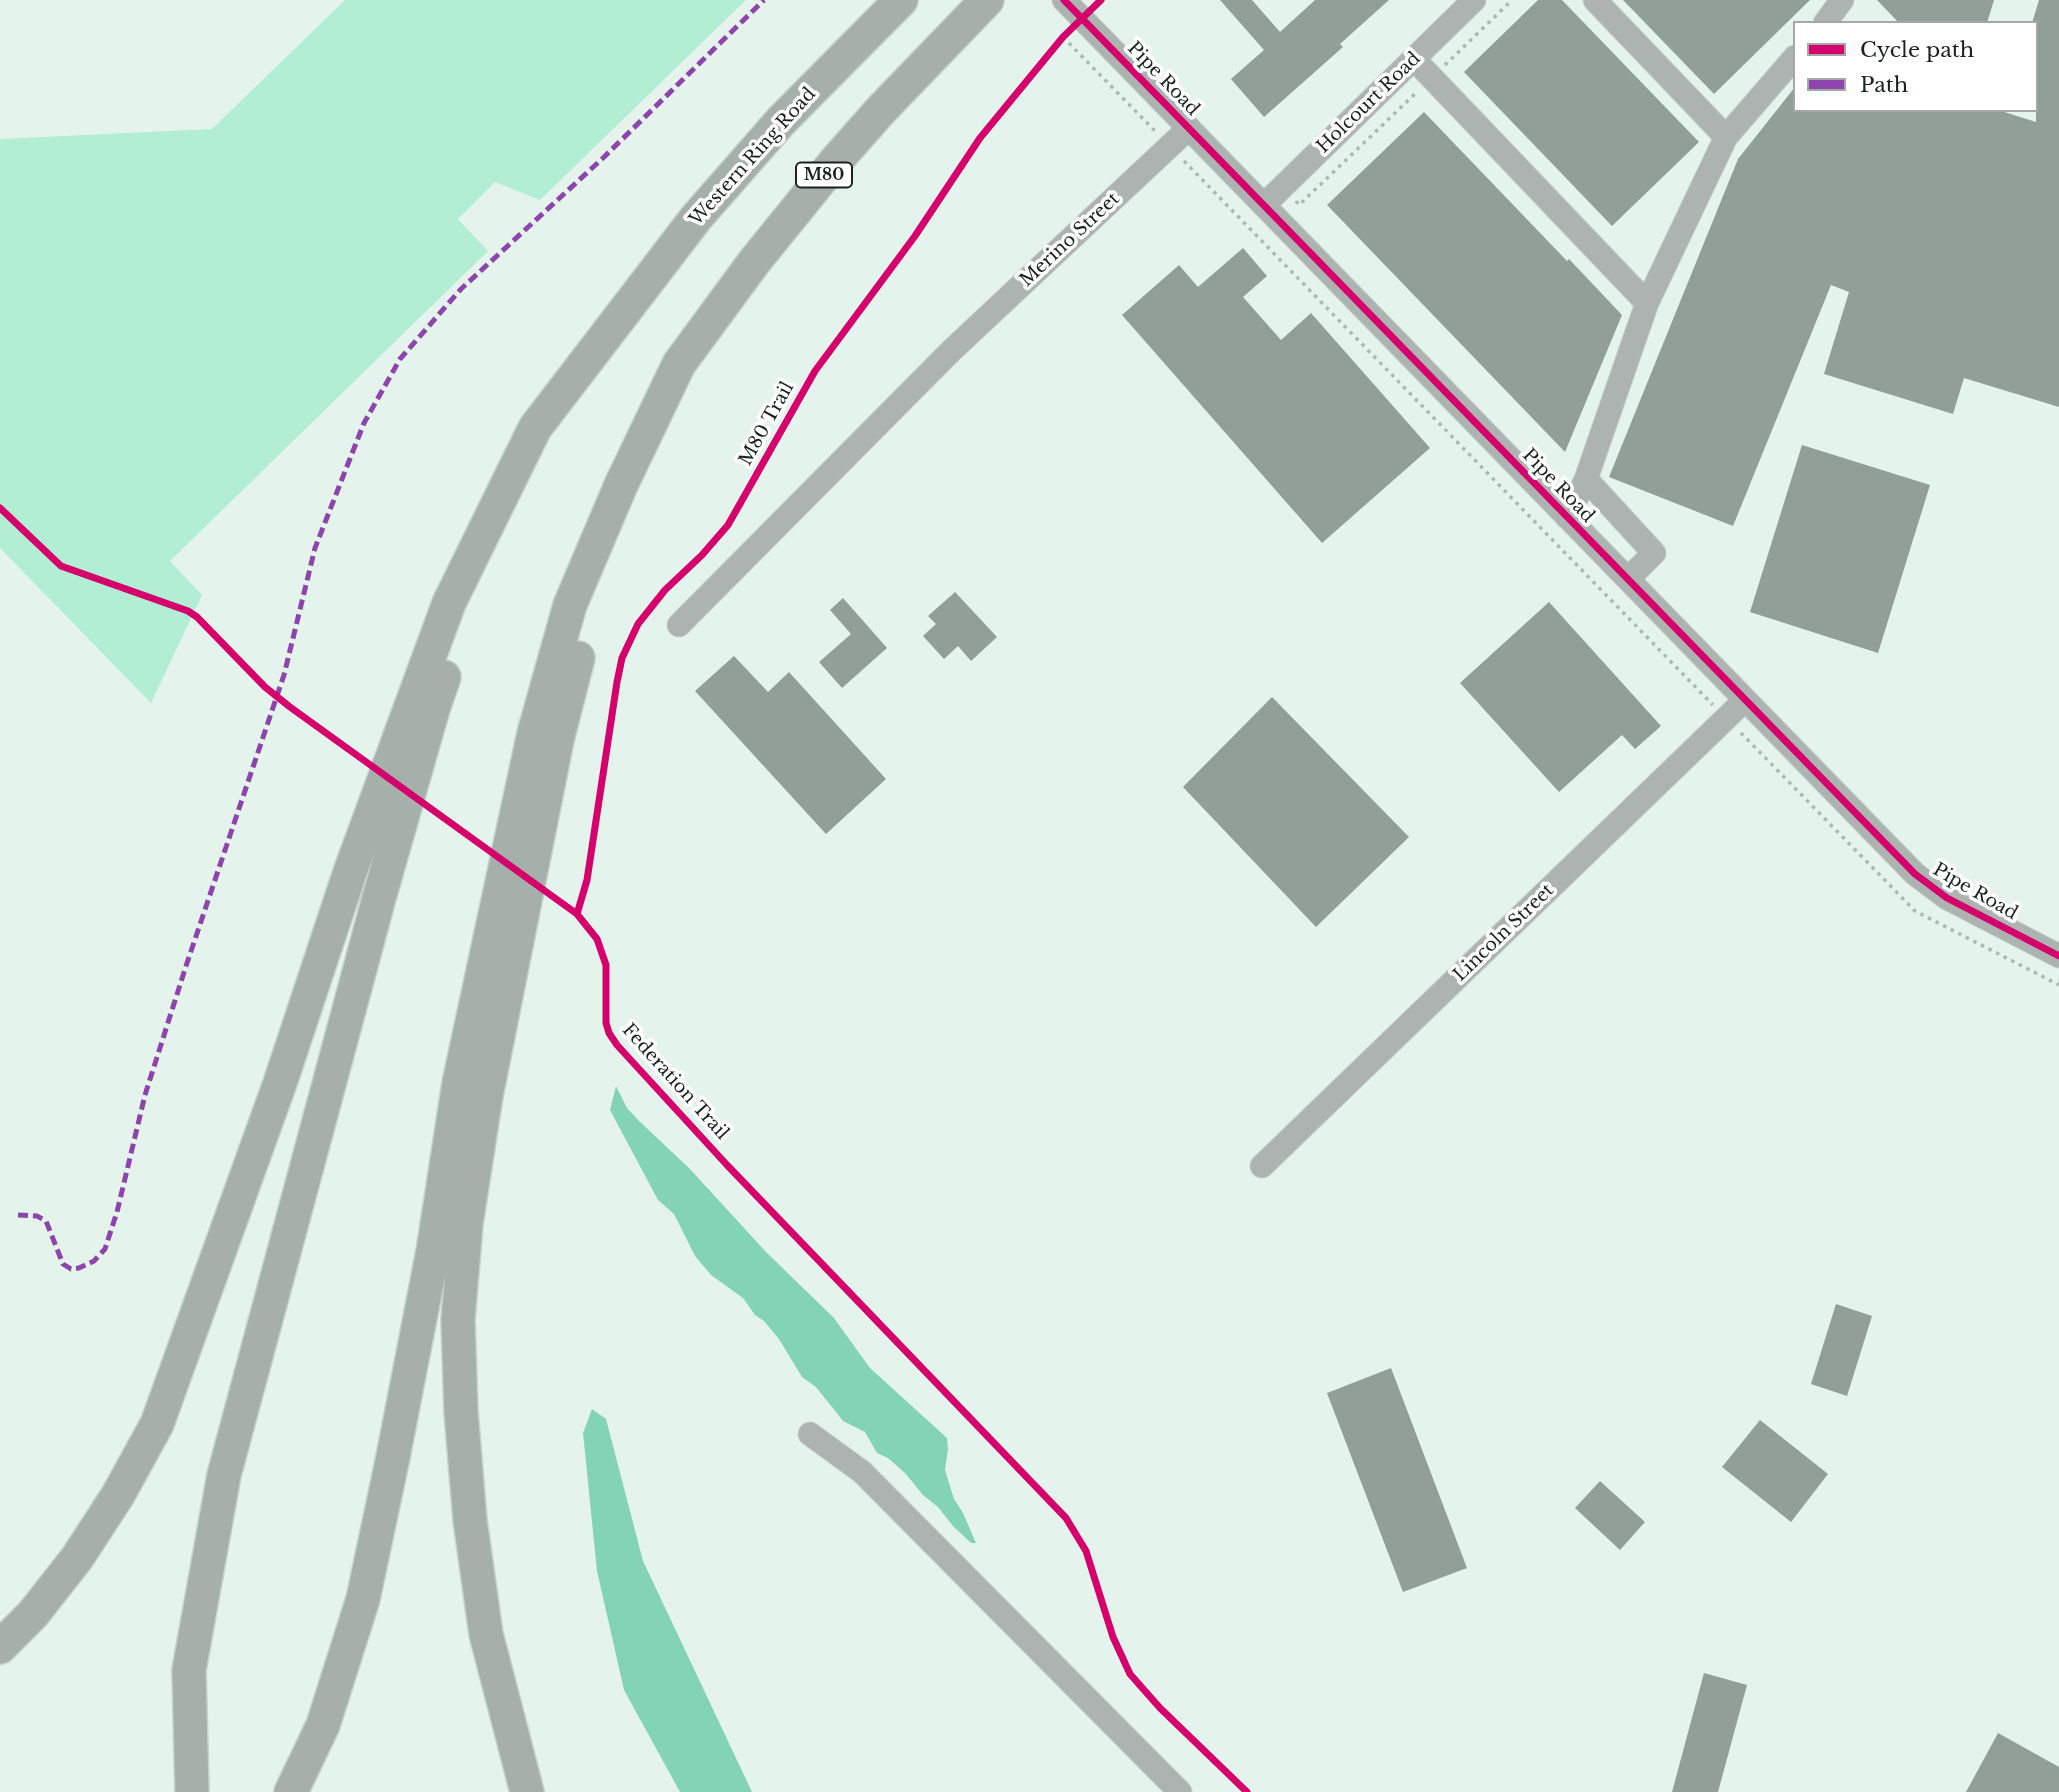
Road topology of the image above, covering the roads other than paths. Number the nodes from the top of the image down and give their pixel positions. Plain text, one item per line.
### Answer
1 (901, 0) edge
2 (987, 0) edge
3 (1064, 0) edge
4 (1474, 0) edge
5 (1595, 0) edge
6 (1842, 0) edge
7 (1826, 21) edge
8 (1414, 59) junction
9 (1793, 59) edge
10 (1189, 128) junction
11 (1726, 137) junction
12 (1264, 205) junction
13 (1647, 303) junction
14 (617, 324) junction
15 (679, 364) junction
16 (1586, 480) junction
17 (1567, 517) junction
18 (1628, 579) junction
19 (679, 625) dead end
20 (1745, 700) junction
21 (2059, 956) edge
22 (1262, 1166) dead end
23 (810, 1434) dead end
24 (0, 1647) edge
25 (192, 1792) edge
26 (291, 1792) edge
27 (527, 1792) edge
28 (1180, 1792) edge

1 - 14 highway, Western Ring Road
2 - 15 highway, M80
3 - 10 street, Pipe Road
4 - 8 street, Holcourt Road
5 - 11 street
6 - 7 street
8 - 12 street, Holcourt Road
8 - 13 street
9 - 11 street
10 - 12 street, Pipe Road
10 - 19 street, Merino Street
11 - 13 street
12 - 17 street, Pipe Road
13 - 16 street
14 - 24 highway
14 - 25 highway
15 - 26 highway
15 - 27 highway
16 - 17 street
16 - 18 street
17 - 18 street, Pipe Road
18 - 20 street, Pipe Road
20 - 21 street, Pipe Road
20 - 22 street, Lincoln Street
23 - 28 street

